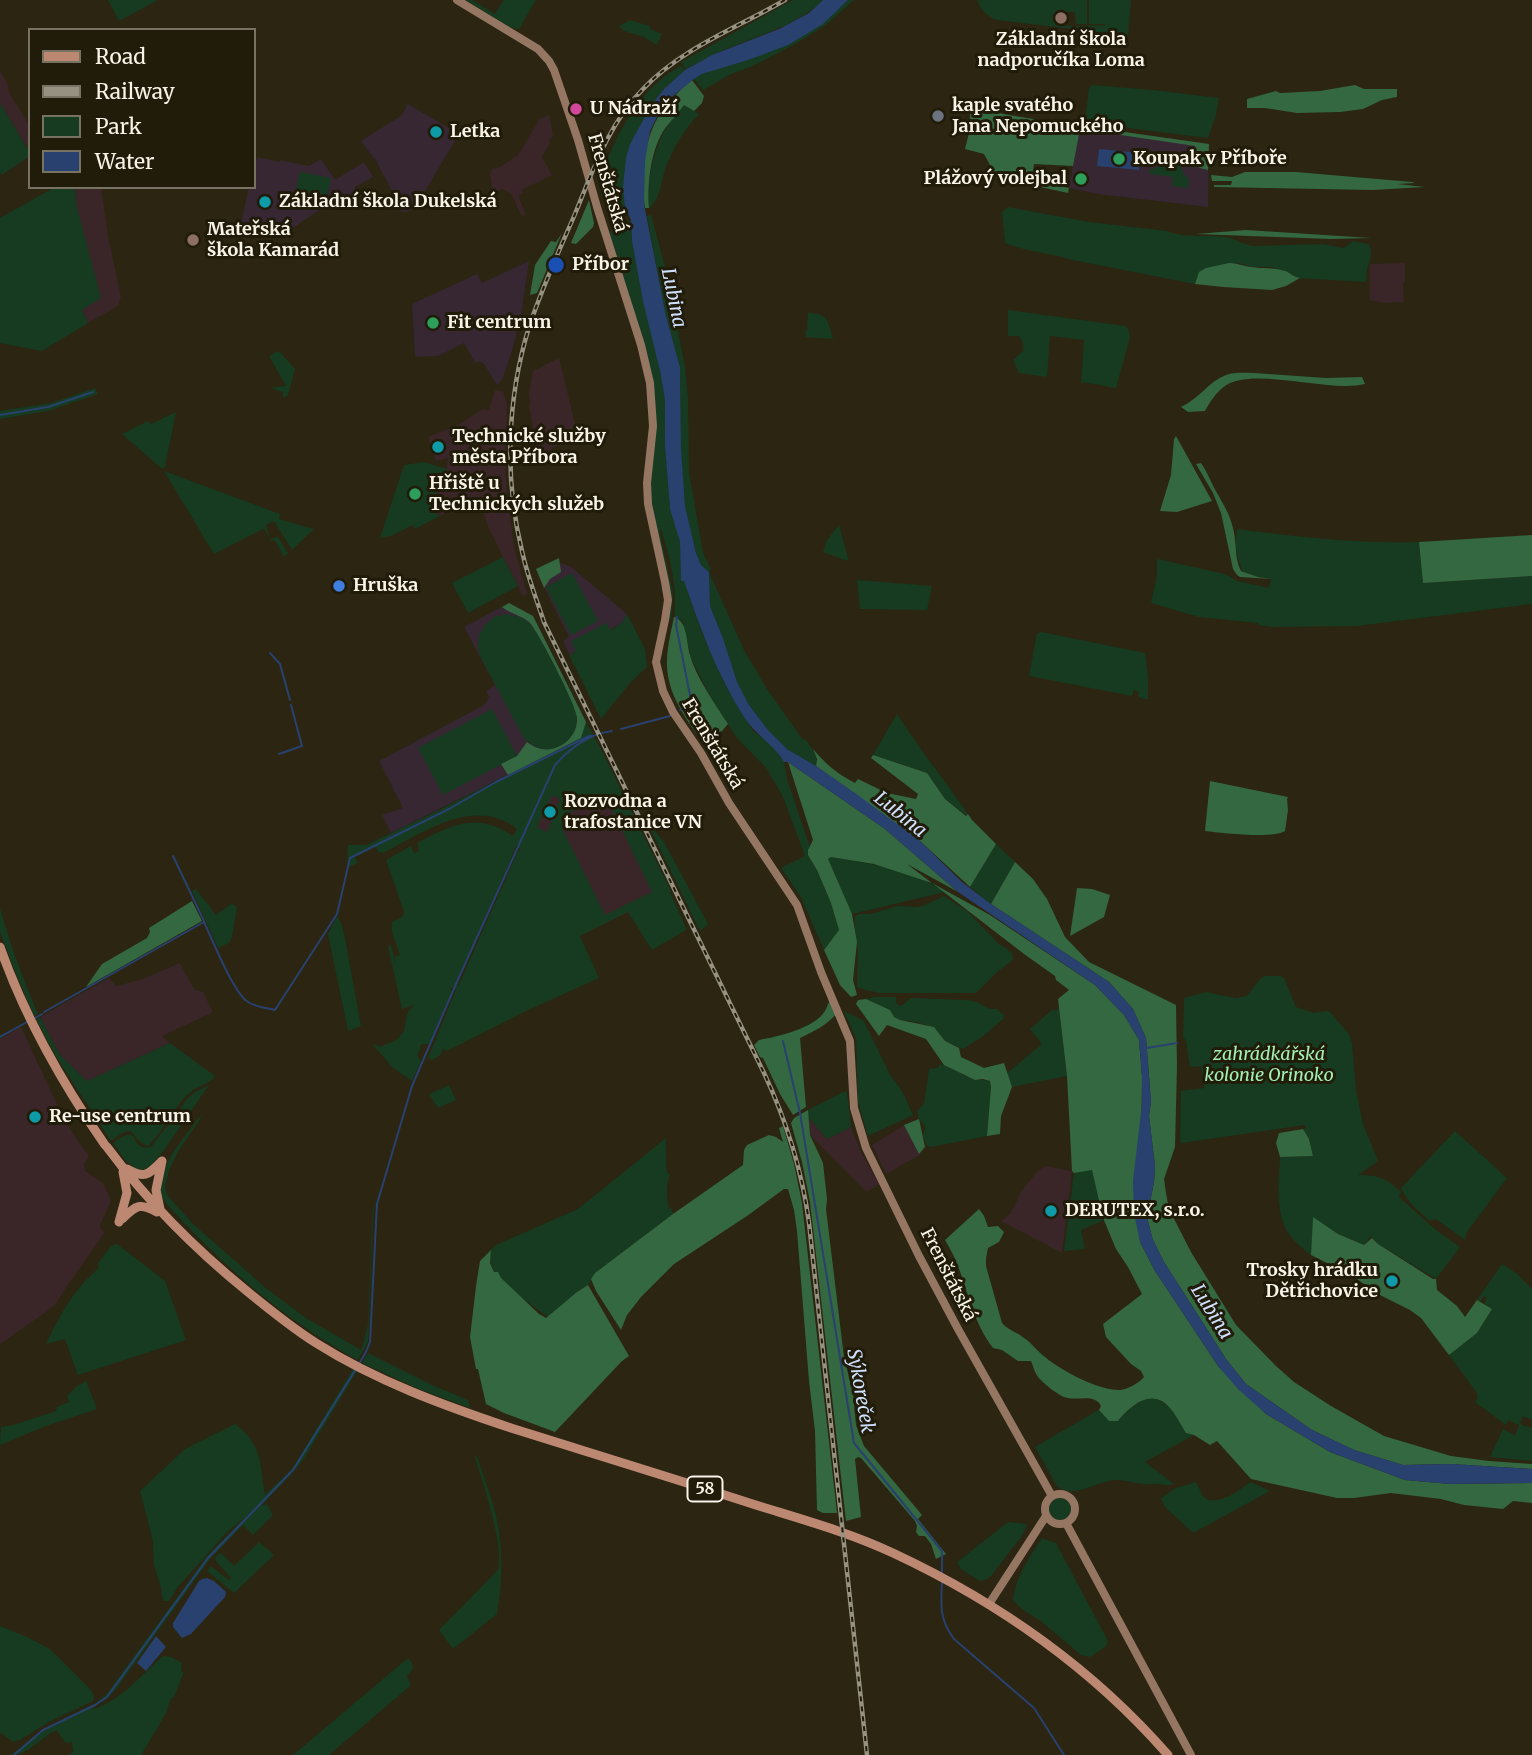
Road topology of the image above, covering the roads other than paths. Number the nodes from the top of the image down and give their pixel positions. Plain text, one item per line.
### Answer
1 (457, 0) edge
2 (0, 947) edge
3 (122, 1167) junction
4 (162, 1214) junction
5 (1052, 1496) junction
6 (1046, 1517) junction
7 (1066, 1523) junction
8 (989, 1604) junction
9 (1168, 1755) edge
10 (1191, 1755) edge

1 - 5 main road, Frenštátská
2 - 3 main road, 58
3 - 4 main road, 58
3 - 4 main road
3 - 4 main road
4 - 8 main road, 58
5 - 6 main road
5 - 7 main road
6 - 7 main road
6 - 8 main road
7 - 10 main road
8 - 9 main road, 58

